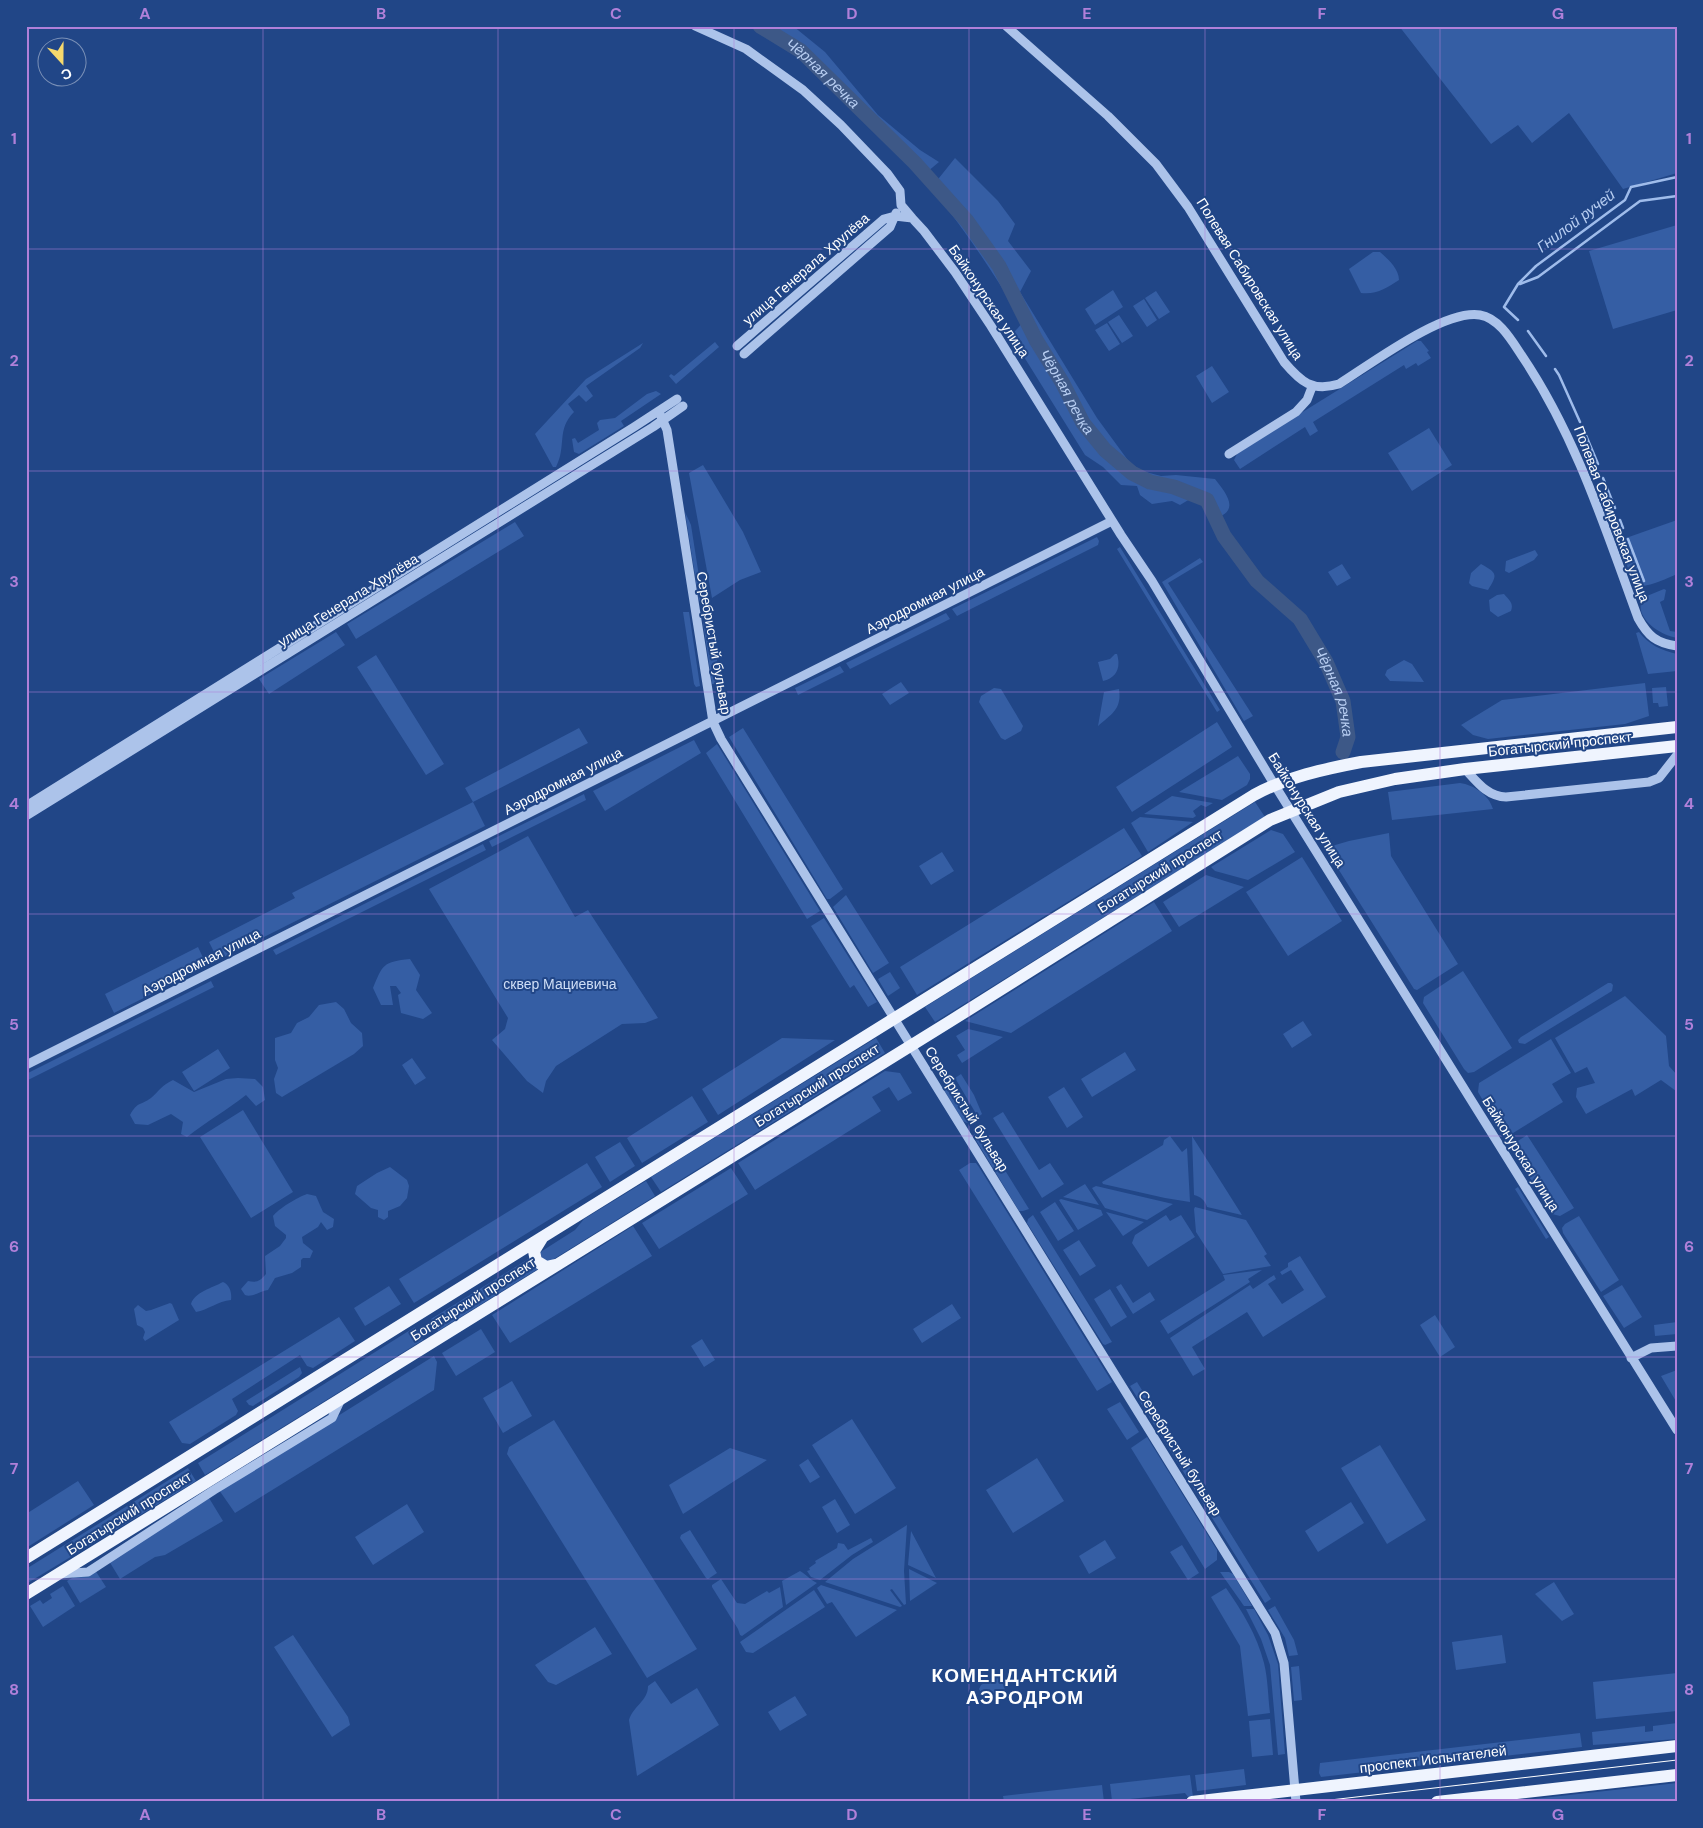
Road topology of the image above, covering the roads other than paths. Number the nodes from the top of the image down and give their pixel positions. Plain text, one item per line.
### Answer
1 (695, 26) edge
2 (1006, 26) edge
3 (901, 204) junction
4 (898, 216) junction
5 (912, 218) junction
6 (737, 346) dead end
7 (744, 354) dead end
8 (1312, 387) junction
9 (659, 412) junction
10 (664, 420) junction
11 (1229, 454) dead end
12 (1112, 521) junction
13 (1677, 646) edge
14 (713, 722) junction
15 (1677, 727) edge
16 (1677, 746) edge
17 (1677, 755) edge
18 (1465, 769) junction
19 (1274, 784) junction
20 (26, 806) edge
21 (1291, 810) junction
22 (26, 816) edge
23 (894, 1017) junction
24 (911, 1045) junction
25 (26, 1065) edge
26 (543, 1236) junction
27 (561, 1263) junction
28 (1677, 1346) edge
29 (1632, 1358) junction
30 (1677, 1430) edge
31 (26, 1558) edge
32 (26, 1594) edge
33 (1677, 1746) edge
34 (1677, 1775) edge
35 (1295, 1796) edge
36 (1192, 1802) edge
37 (1437, 1802) edge

1 - 3 street, Байконурская улица
2 - 8 street, Полевая Сабировская улица
3 - 4 street
3 - 5 street, Байконурская улица
4 - 5 street
4 - 6 street, улица Генерала Хрулёва
4 - 7 street, улица Генерала Хрулёва
5 - 12 street, Байконурская улица
8 - 11 street
8 - 13 street, Полевая Сабировская улица
9 - 10 street, Серебристый бульвар
9 - 10 street, улица Генерала Хрулёва
9 - 20 street, улица Генерала Хрулёва
10 - 14 street, Серебристый бульвар
10 - 22 street, улица Генерала Хрулёва
12 - 14 street, Аэродромная улица
12 - 19 street, Байконурская улица
14 - 23 street, Серебристый бульвар
14 - 25 street, Аэродромная улица
15 - 19 main road, Богатырский проспект
16 - 18 main road, Богатырский проспект
17 - 18 street
18 - 21 main road, Богатырский проспект
19 - 21 street, Байконурская улица
19 - 23 main road, Богатырский проспект
21 - 24 main road, Богатырский проспект
21 - 29 street, Байконурская улица
23 - 24 street, Серебристый бульвар
23 - 26 main road, Богатырский проспект
24 - 27 main road, Богатырский проспект
24 - 35 street, Серебристый бульвар
26 - 27 main road
26 - 31 main road, Богатырский проспект
27 - 32 main road, Богатырский проспект
28 - 29 street
29 - 30 street, Байконурская улица
33 - 35 main road, проспект Испытателей
34 - 37 main road
35 - 36 main road, проспект Испытателей

